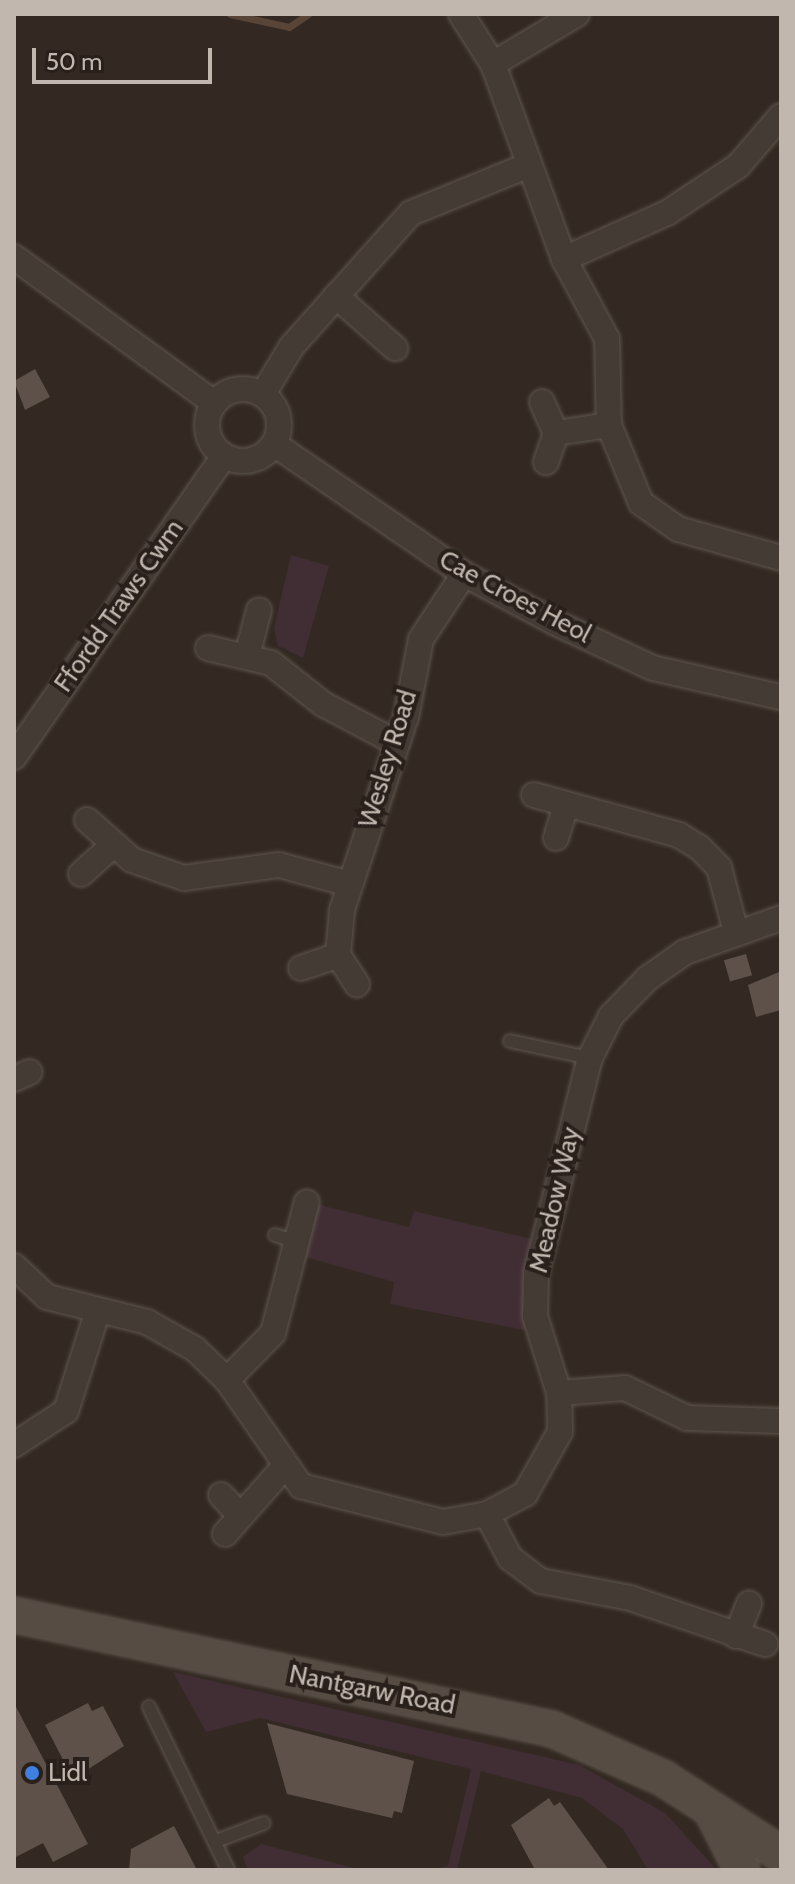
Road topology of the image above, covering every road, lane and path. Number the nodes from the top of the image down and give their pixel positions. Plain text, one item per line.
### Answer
1 (461, 14) edge
2 (577, 14) edge
3 (493, 64) junction
4 (781, 116) edge
5 (529, 165) junction
6 (14, 257) edge
7 (564, 259) junction
8 (336, 296) junction
9 (395, 348) dead end
10 (263, 394) junction
11 (542, 402) dead end
12 (214, 403) junction
13 (609, 425) junction
14 (556, 433) junction
15 (274, 444) junction
16 (224, 456) junction
17 (546, 462) dead end
18 (781, 558) edge
19 (464, 574) junction
20 (259, 610) dead end
21 (208, 648) dead end
22 (248, 652) junction
23 (781, 697) edge
24 (395, 742) junction
25 (14, 757) edge
26 (534, 795) dead end
27 (566, 805) junction
28 (87, 820) dead end
29 (556, 838) dead end
30 (111, 847) junction
31 (81, 874) dead end
32 (350, 884) junction
33 (781, 918) edge
34 (736, 932) junction
35 (338, 955) junction
36 (301, 968) dead end
37 (357, 984) dead end
38 (510, 1041) dead end
39 (590, 1058) junction
40 (307, 1202) dead end
41 (14, 1266) edge
42 (97, 1313) junction
43 (227, 1380) junction
44 (559, 1393) junction
45 (781, 1421) edge
46 (14, 1445) edge
47 (284, 1467) junction
48 (221, 1495) dead end
49 (239, 1514) junction
50 (487, 1514) junction
51 (225, 1534) dead end
52 (749, 1603) dead end
53 (14, 1615) edge
54 (736, 1636) junction
55 (765, 1644) dead end
56 (149, 1707) dead end
57 (713, 1813) junction
58 (264, 1823) dead end
59 (216, 1841) junction
60 (781, 1854) edge
61 (228, 1870) edge
62 (742, 1870) edge

1 - 3 street
2 - 3 street
3 - 5 street
4 - 7 street
5 - 7 street
5 - 8 street
6 - 12 street
7 - 13 street
8 - 9 street
8 - 10 street
10 - 12 street
10 - 15 street
11 - 14 street
12 - 16 street
13 - 14 street
13 - 18 street
14 - 17 street
15 - 16 street
15 - 19 street, Cae Croes Heol
16 - 25 street, Ffordd Traws Cwm
19 - 23 street, Cae Croes Heol
19 - 24 street, Wesley Road
20 - 22 street
21 - 22 street
22 - 24 street
24 - 32 street, Wesley Road
26 - 27 street
27 - 29 street
27 - 34 street
28 - 30 street
30 - 31 street
30 - 32 street
32 - 35 street, Wesley Road
33 - 34 street, Meadow Way
34 - 39 street, Meadow Way
35 - 36 street
35 - 37 street
38 - 39 lane
39 - 44 street, Meadow Way
40 - 43 street
41 - 42 street, Meadow Way
42 - 43 street, Meadow Way
42 - 46 street
43 - 47 street, Meadow Way
44 - 45 street
44 - 50 street, Meadow Way
47 - 49 street
47 - 50 street, Meadow Way
48 - 49 street
49 - 51 street
50 - 54 street
52 - 54 street
53 - 57 main road, Nantgarw Road
54 - 55 street
56 - 59 lane
57 - 60 main road, Nantgarw Road
57 - 62 main road, Nantgarw Road
58 - 59 lane
59 - 61 lane

